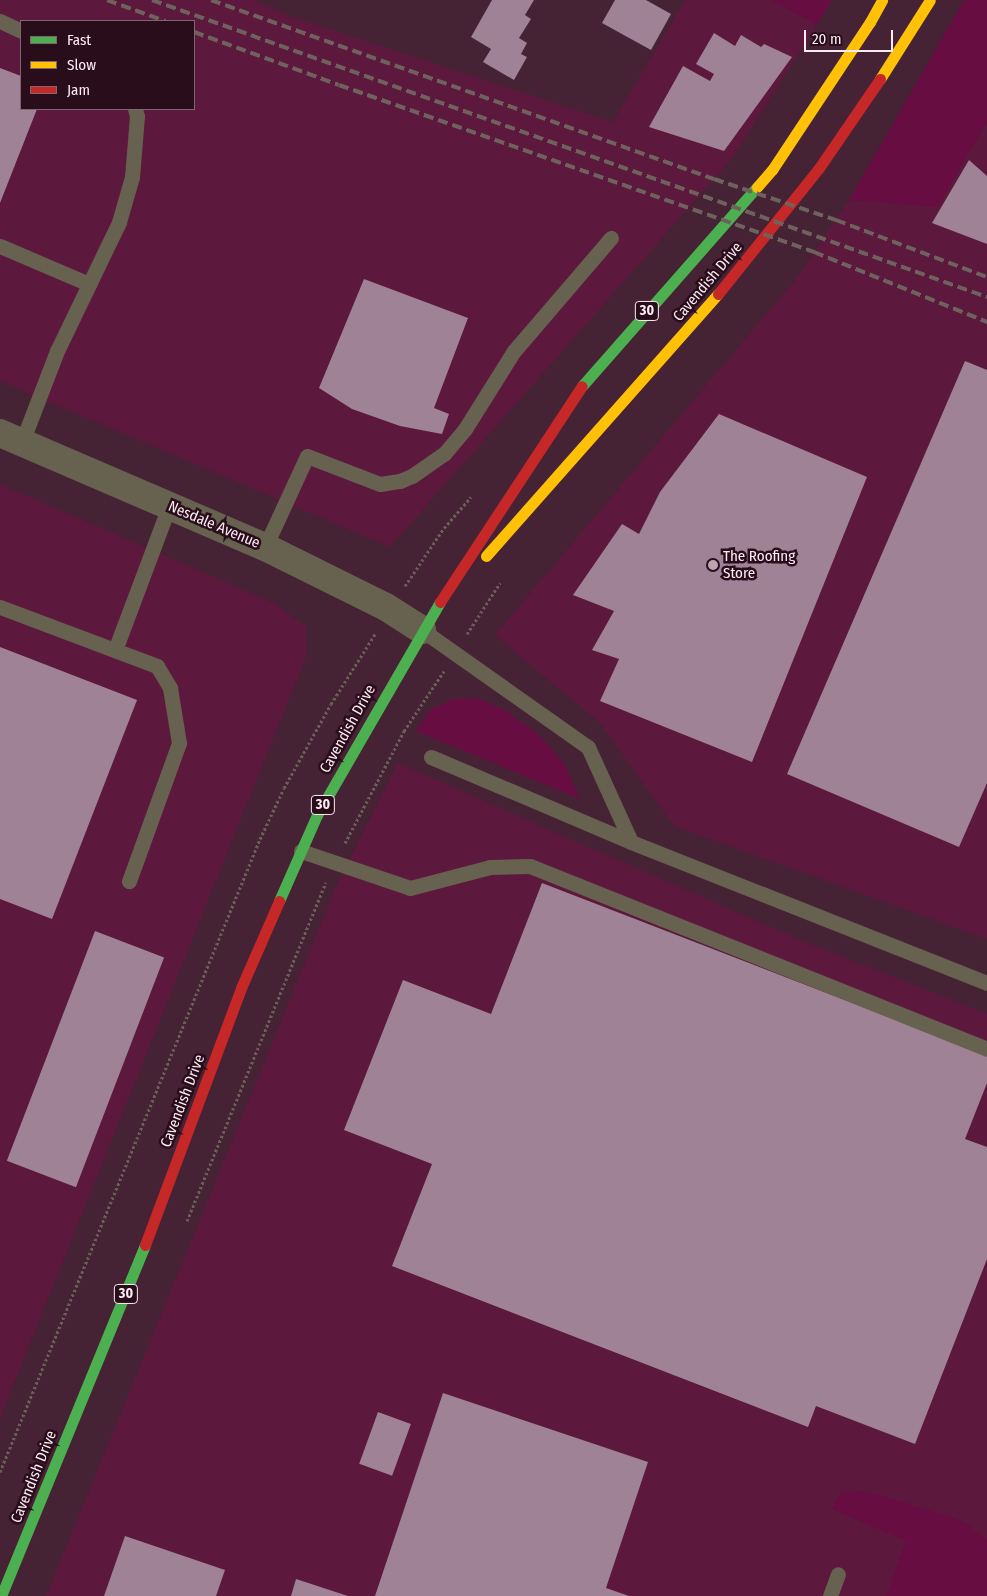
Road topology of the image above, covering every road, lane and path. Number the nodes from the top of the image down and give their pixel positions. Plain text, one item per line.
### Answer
1 (882, 0) edge
2 (930, 0) edge
3 (0, 21) edge
4 (20, 30) edge
5 (135, 110) edge
6 (611, 238) dead end
7 (0, 246) edge
8 (89, 284) junction
9 (11, 437) edge
10 (169, 506) junction
11 (265, 547) junction
12 (0, 607) edge
13 (422, 630) junction
14 (115, 650) junction
15 (431, 757) dead end
16 (632, 842) junction
17 (301, 851) junction
18 (129, 881) dead end
19 (987, 983) edge
20 (987, 1049) edge
21 (838, 1574) dead end
22 (2, 1596) edge
23 (830, 1596) edge

1 - 13 main road, Cavendish Drive / 30
2 - 13 main road, Cavendish Drive / 30
3 - 4 lane
5 - 8 lane
6 - 11 lane
7 - 8 lane
8 - 9 lane
9 - 10 street, Nesdale Avenue
10 - 11 street, Nesdale Avenue
10 - 14 lane
11 - 13 street, Nesdale Avenue
12 - 14 lane
13 - 16 lane
13 - 17 main road, Cavendish Drive / 30
14 - 18 lane
15 - 16 lane
16 - 19 lane
17 - 20 lane
17 - 22 main road, Cavendish Drive / 30
21 - 23 lane

